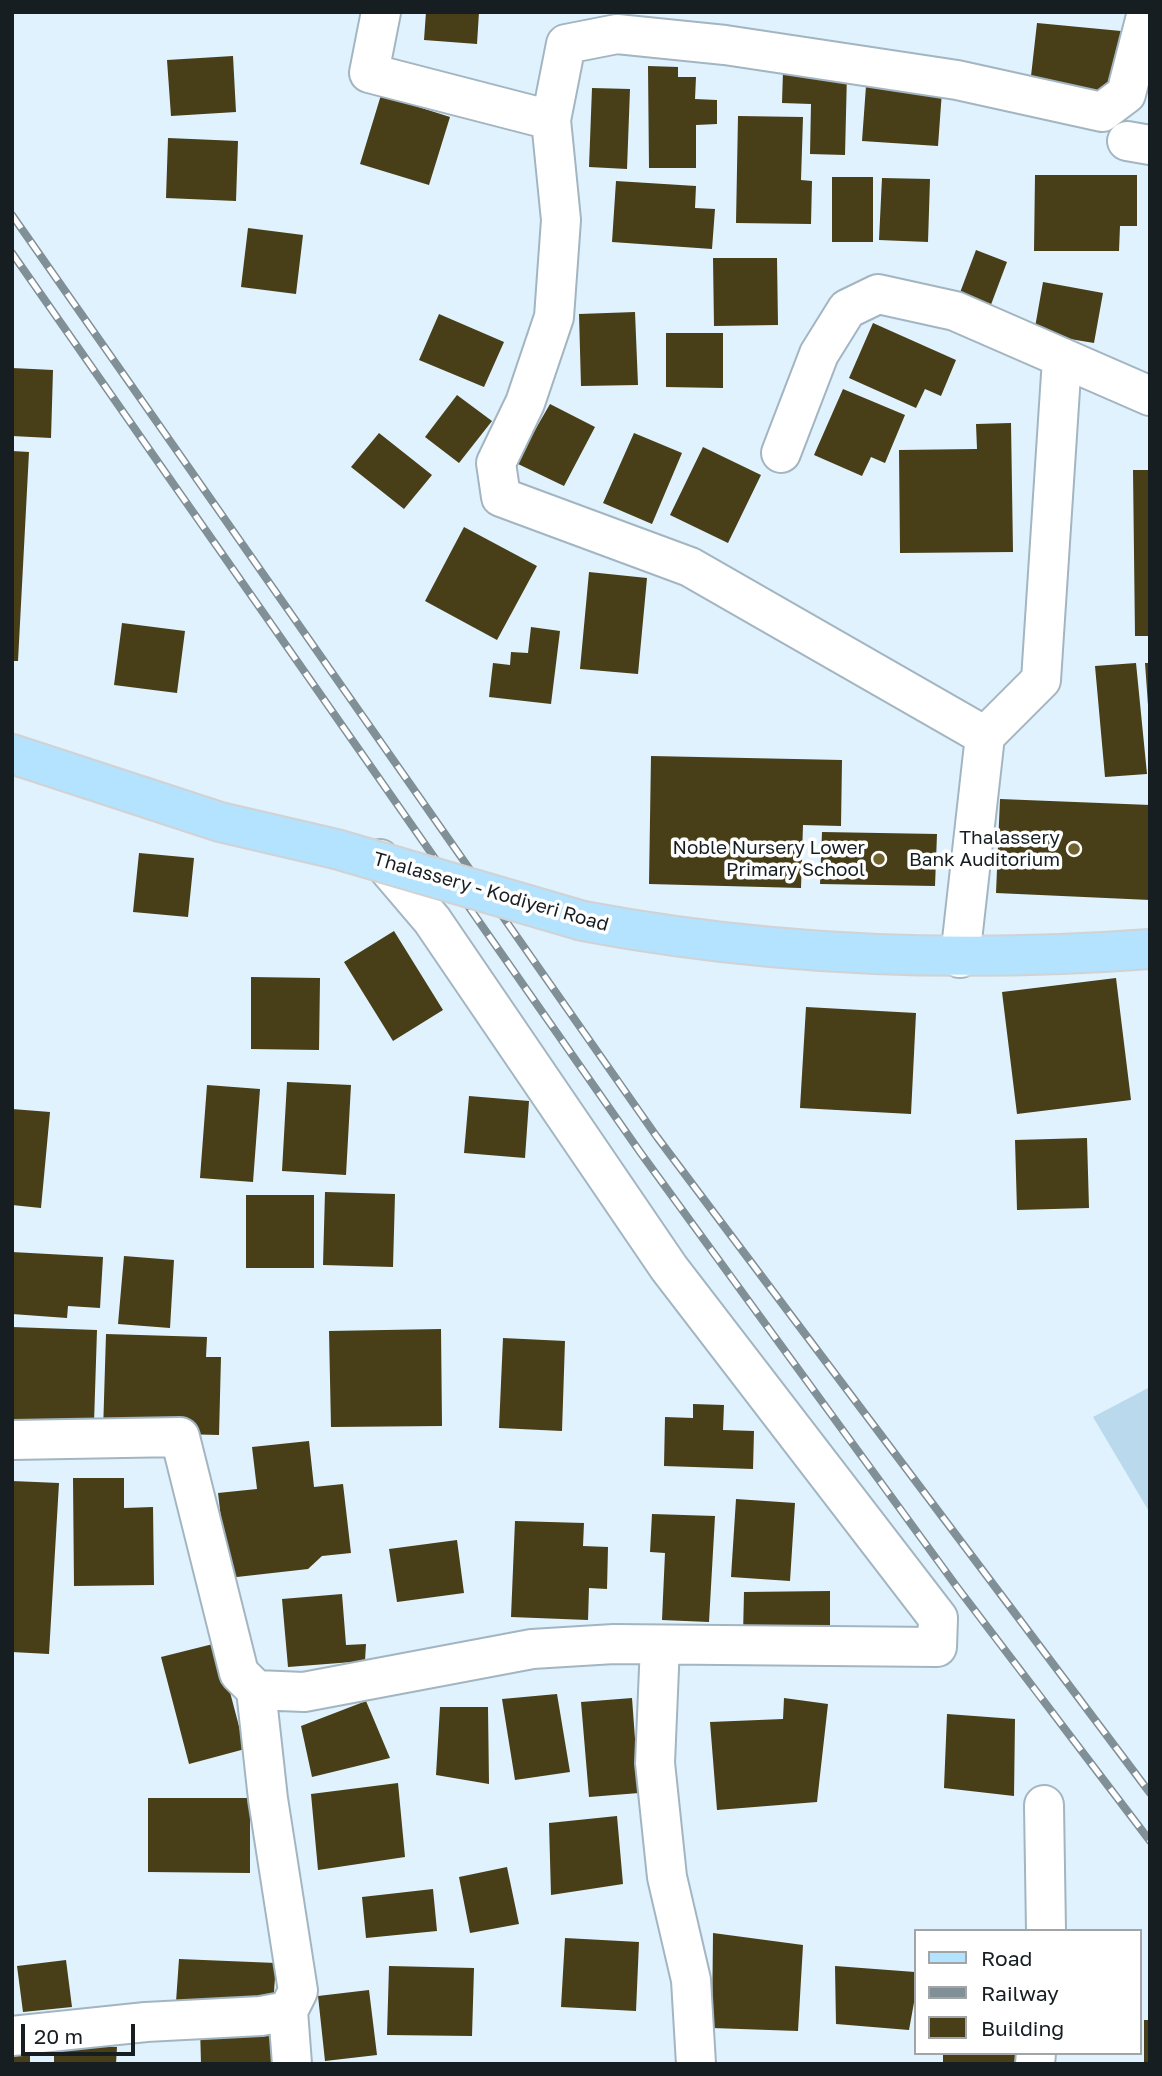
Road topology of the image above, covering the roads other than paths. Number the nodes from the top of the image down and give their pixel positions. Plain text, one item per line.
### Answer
1 (381, 12) edge
2 (1146, 12) edge
3 (551, 120) junction
4 (1062, 359) junction
5 (1150, 396) edge
6 (781, 453) dead end
7 (985, 736) junction
8 (12, 754) edge
9 (380, 859) junction
10 (1150, 949) edge
11 (960, 958) junction
12 (12, 1440) edge
13 (660, 1644) junction
14 (256, 1690) junction
15 (1044, 1805) dead end
16 (1046, 1929) edge
17 (288, 2011) junction
18 (12, 2036) edge
19 (292, 2064) edge
20 (696, 2064) edge

1 - 3 street
2 - 3 street
3 - 7 street
4 - 5 street
4 - 6 street
4 - 7 street
7 - 11 street
8 - 9 main road, Thalassery - Kodiyeri Road, bridge
9 - 11 main road, Thalassery - Kodiyeri Road, bridge
9 - 13 street
10 - 11 main road, Thalassery - Kodiyeri Road
12 - 14 street
13 - 14 street
13 - 20 street
14 - 17 street
15 - 16 street
17 - 18 street
17 - 19 street

